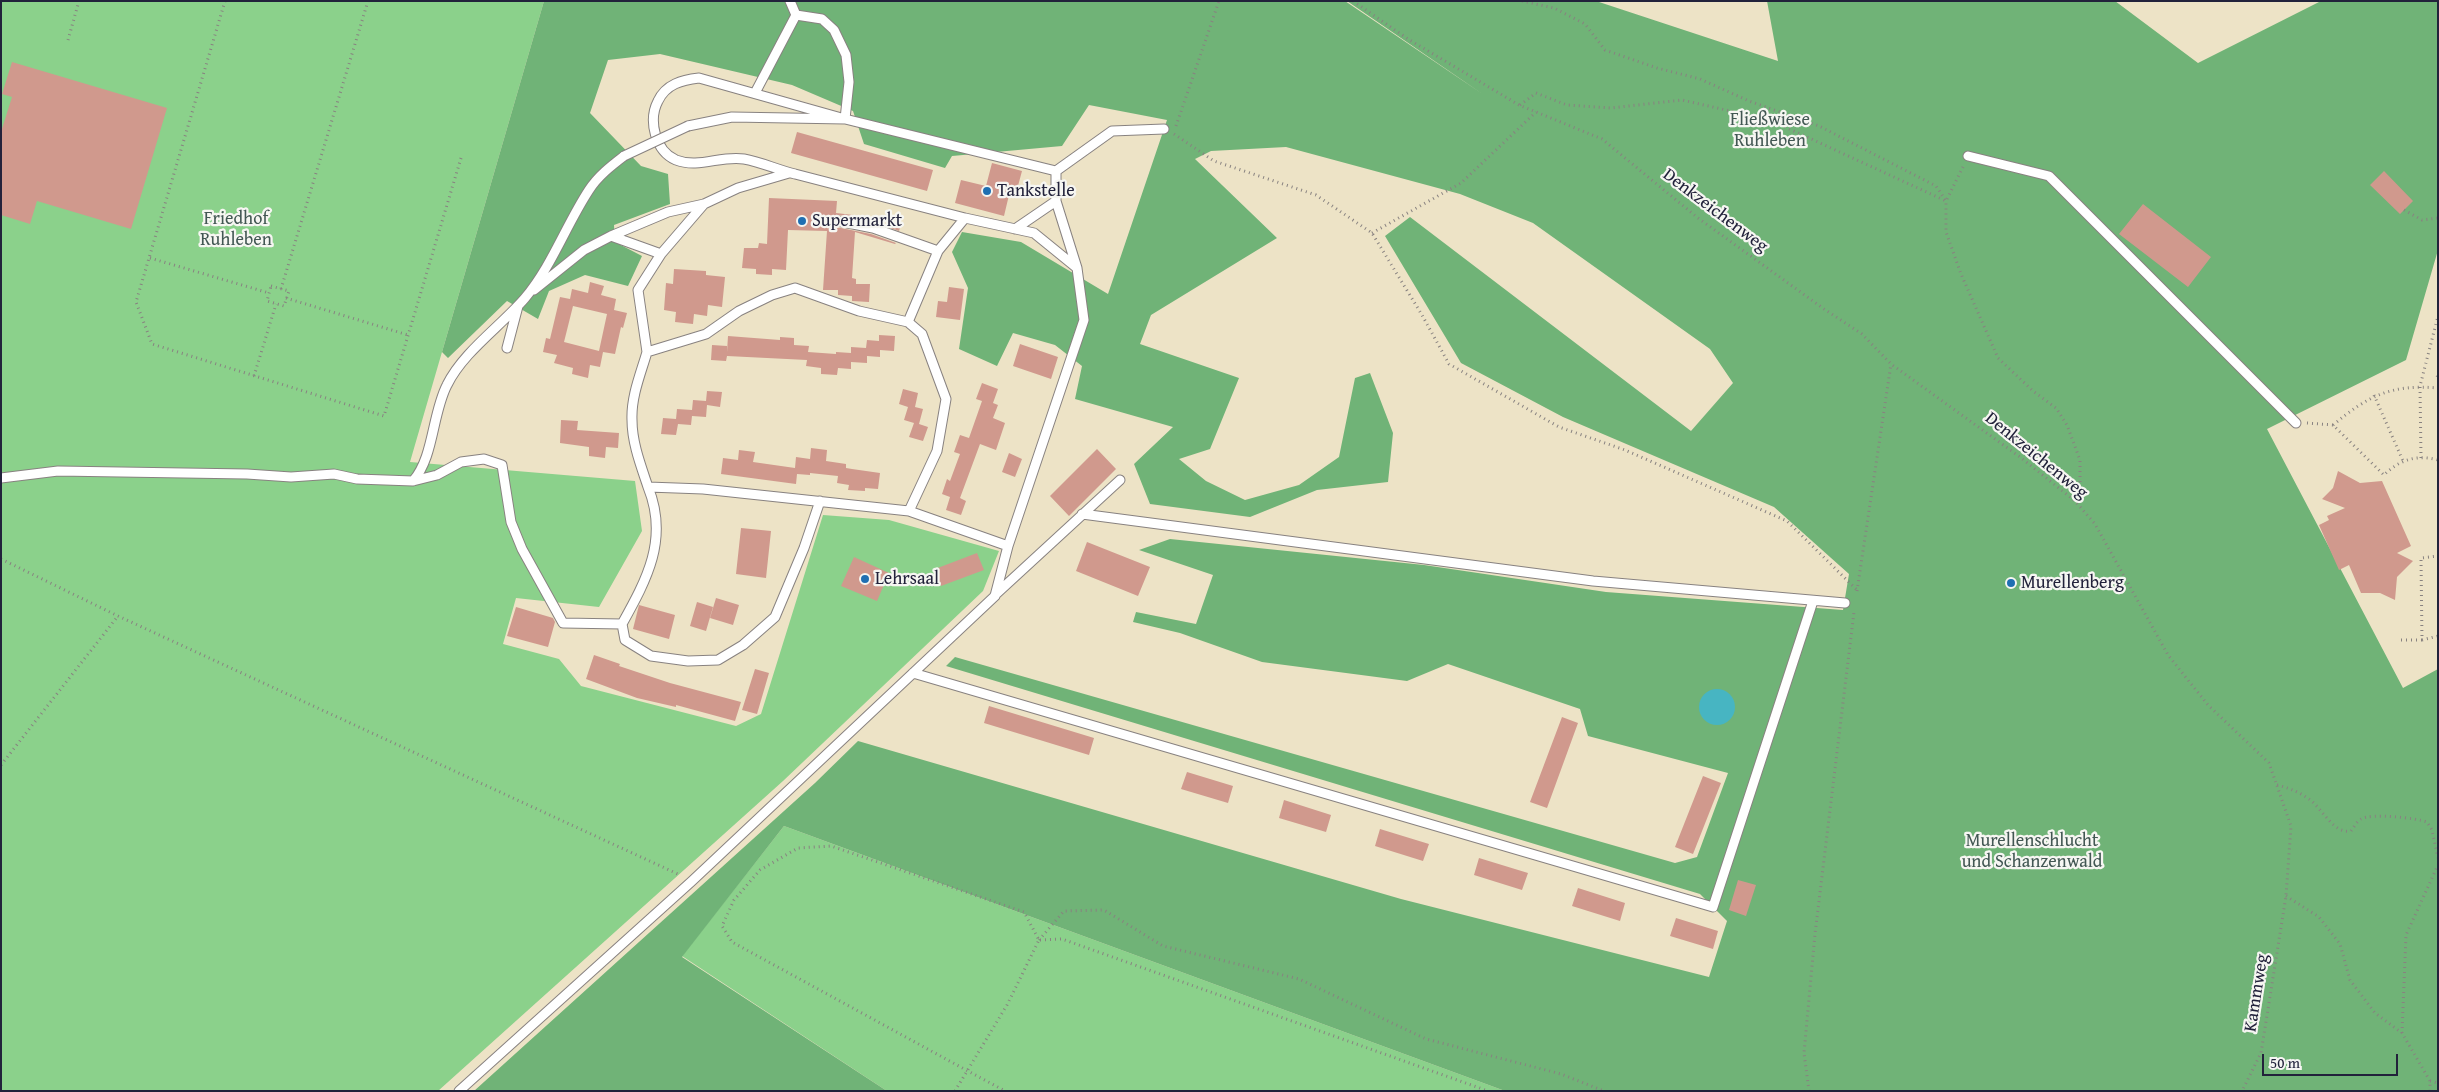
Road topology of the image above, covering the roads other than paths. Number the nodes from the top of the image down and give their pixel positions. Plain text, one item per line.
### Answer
1 (790, 1) edge
2 (796, 14) junction
3 (755, 93) junction
4 (845, 119) junction
5 (1164, 129) dead end
6 (1968, 156) road end
7 (1056, 171) junction
8 (789, 173) junction
9 (1056, 201) junction
10 (704, 204) junction
11 (965, 218) junction
12 (838, 222) dead end
13 (1015, 229) junction
14 (612, 236) junction
15 (938, 251) junction
16 (661, 254) junction
17 (1077, 268) junction
18 (526, 297) junction
19 (518, 306) junction
20 (908, 322) junction
21 (507, 348) dead end
22 (647, 352) junction
23 (2296, 423) road end
24 (1, 478) edge
25 (1120, 480) dead end
26 (413, 481) junction
27 (648, 487) junction
28 (820, 501) junction
29 (909, 510) junction
30 (1082, 514) junction
31 (1008, 546) junction
32 (995, 596) junction
33 (1813, 600) junction
34 (1845, 603) dead end
35 (622, 624) junction
36 (914, 673) junction
37 (459, 1091) edge

1 - 2 lane
2 - 3 lane
2 - 4 lane
3 - 4 lane
3 - 8 lane
4 - 7 lane
4 - 18 lane, bridge
5 - 7 lane
6 - 23 lane
7 - 9 lane
8 - 10 lane
8 - 11 lane
9 - 13 lane
9 - 17 lane
10 - 14 lane
10 - 16 lane
11 - 13 lane
11 - 15 lane
12 - 15 lane
13 - 17 lane
14 - 16 lane
14 - 18 lane
15 - 20 lane
16 - 22 lane
17 - 31 lane
18 - 19 lane
19 - 21 lane
19 - 26 lane
20 - 22 lane
20 - 29 lane
22 - 27 lane
24 - 26 lane
25 - 30 lane
26 - 35 lane
27 - 28 lane
27 - 35 lane
28 - 29 lane
28 - 35 lane
29 - 31 lane
30 - 32 lane
30 - 33 lane
31 - 32 lane
32 - 36 lane
33 - 34 lane
33 - 36 lane
36 - 37 lane

